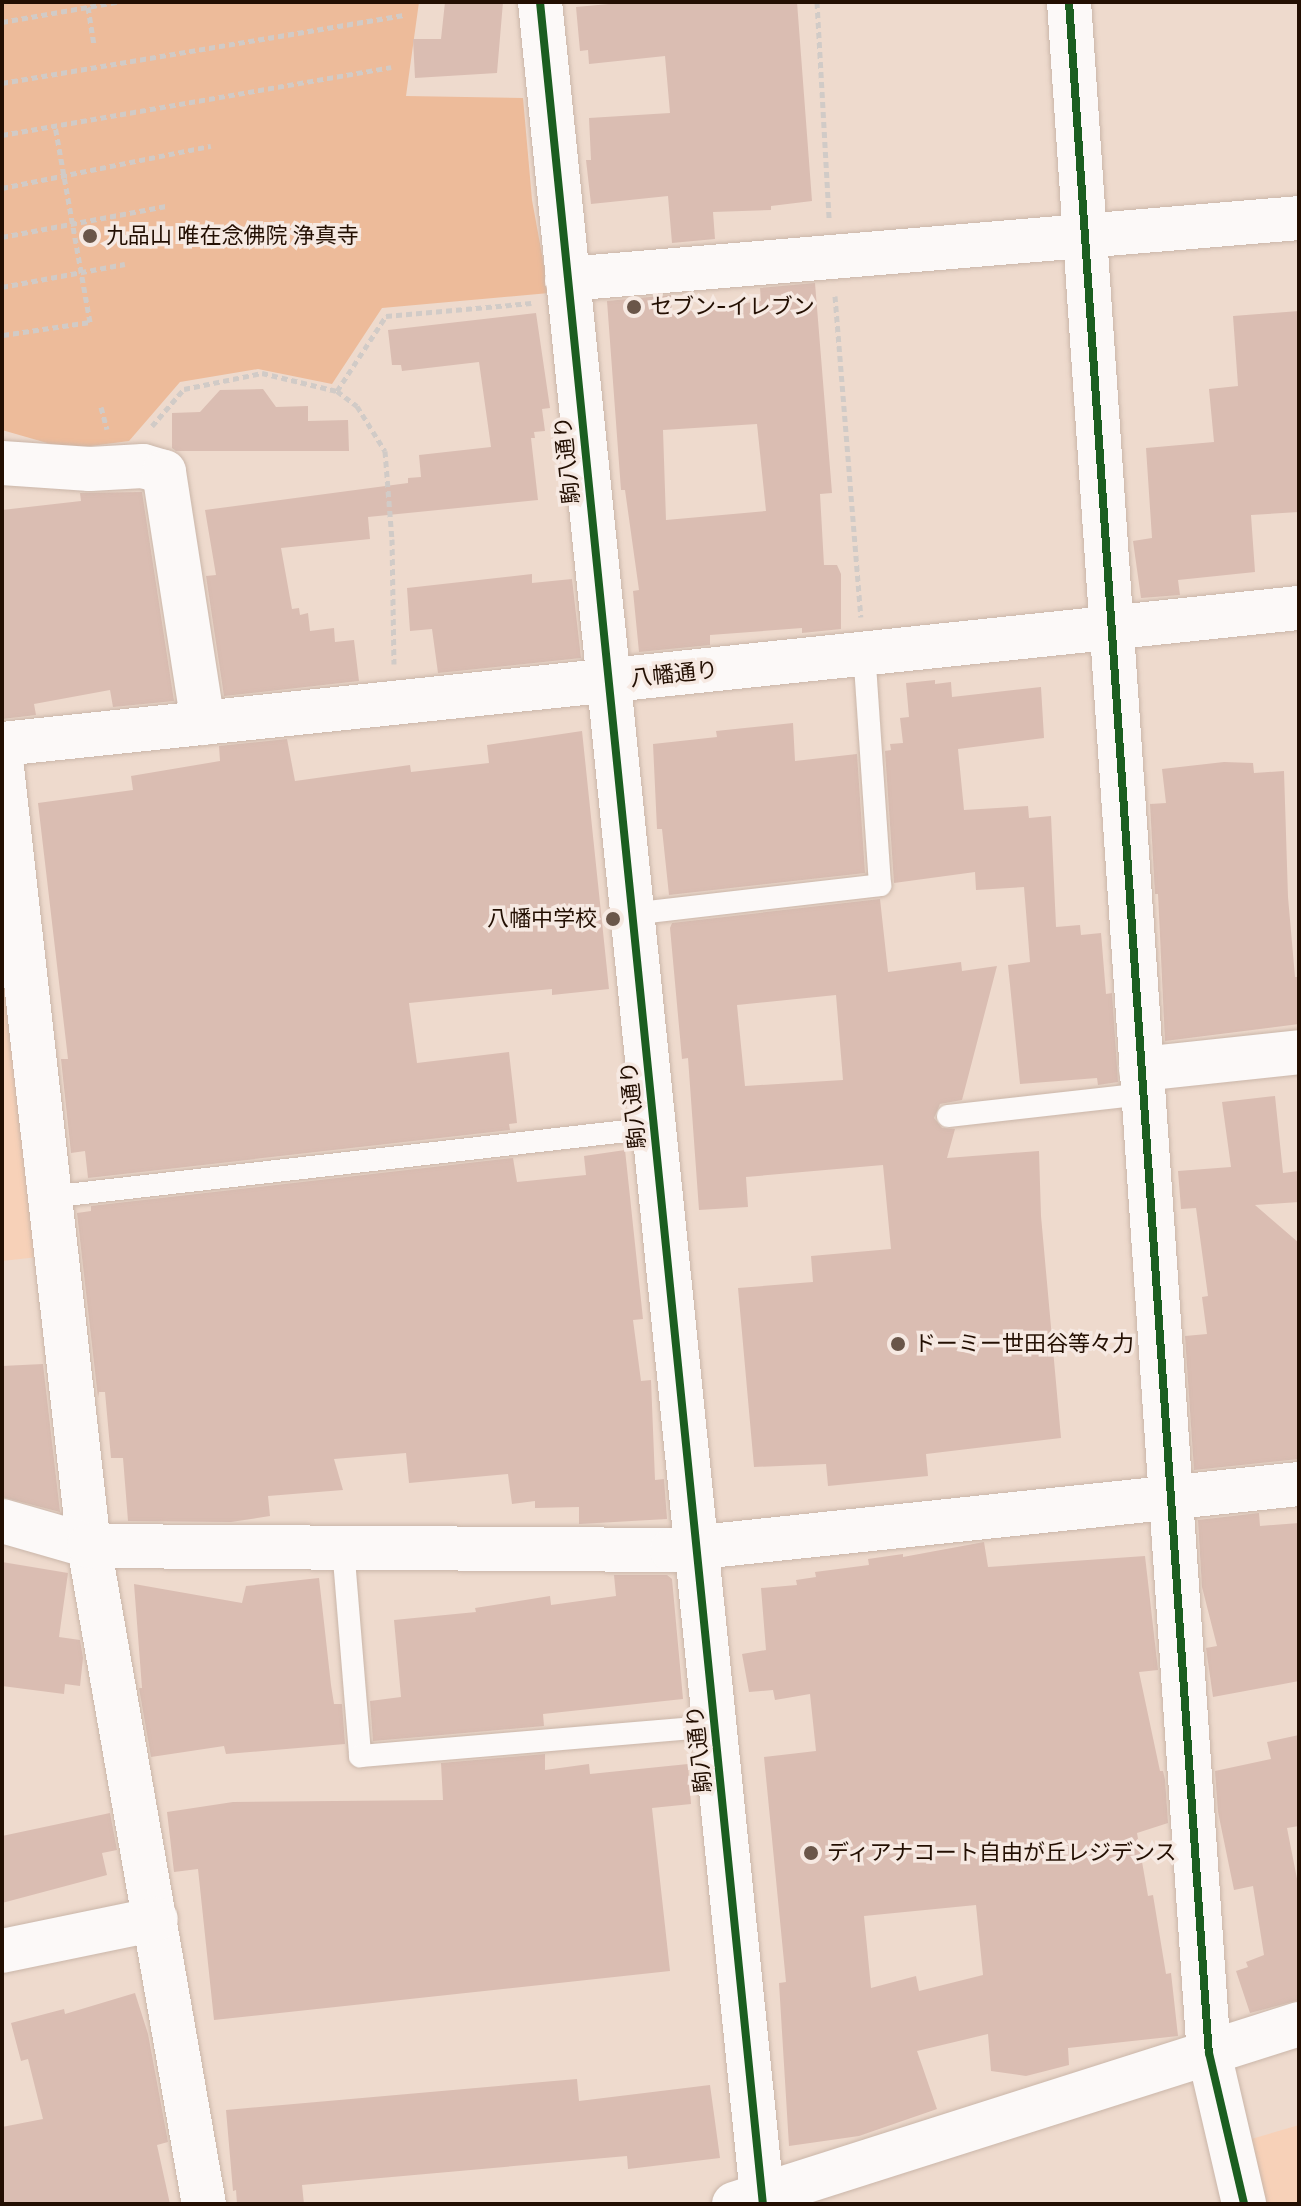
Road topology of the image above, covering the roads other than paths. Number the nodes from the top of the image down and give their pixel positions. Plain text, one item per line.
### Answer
1 (540, 2) edge
2 (1069, 2) edge
3 (1299, 218) edge
4 (1086, 236) junction
5 (568, 289) junction
6 (2, 463) edge
7 (1299, 608) edge
8 (1115, 628) junction
9 (864, 653) junction
10 (608, 681) junction
11 (203, 723) junction
12 (2, 744) edge
13 (2, 768) edge
14 (631, 914) junction
15 (1299, 1052) edge
16 (1142, 1082) junction
17 (948, 1116) dead end
18 (653, 1128) junction
19 (49, 1197) junction
20 (1299, 1484) edge
21 (1172, 1498) junction
22 (2, 1521) edge
23 (89, 1546) junction
24 (343, 1547) junction
25 (699, 1548) junction
26 (714, 1726) junction
27 (156, 1919) junction
28 (2, 1951) edge
29 (1299, 2024) edge
30 (1209, 2053) junction
31 (753, 2201) edge
32 (204, 2204) edge
33 (1244, 2204) edge

1 - 5 street, 駒八通り
2 - 4 street
3 - 4 street
4 - 5 street
4 - 8 street
5 - 10 street, 駒八通り
6 - 11 street
7 - 8 street, 八幡通り
8 - 9 street, 八幡通り
8 - 16 street
9 - 10 street, 八幡通り
9 - 14 lane
10 - 11 street, 八幡通り
10 - 14 street, 駒八通り
11 - 12 street, 八幡通り
13 - 19 street
14 - 18 street, 駒八通り
15 - 16 street
16 - 17 lane
16 - 21 street
18 - 19 lane
18 - 25 street, 駒八通り
19 - 23 street
20 - 21 street
21 - 25 street
21 - 30 street
22 - 23 street
23 - 24 street
23 - 27 street
24 - 25 street
24 - 26 lane
25 - 26 street, 駒八通り
26 - 31 street, 駒八通り
27 - 28 street
27 - 32 street
29 - 30 street
30 - 31 street
30 - 33 street

